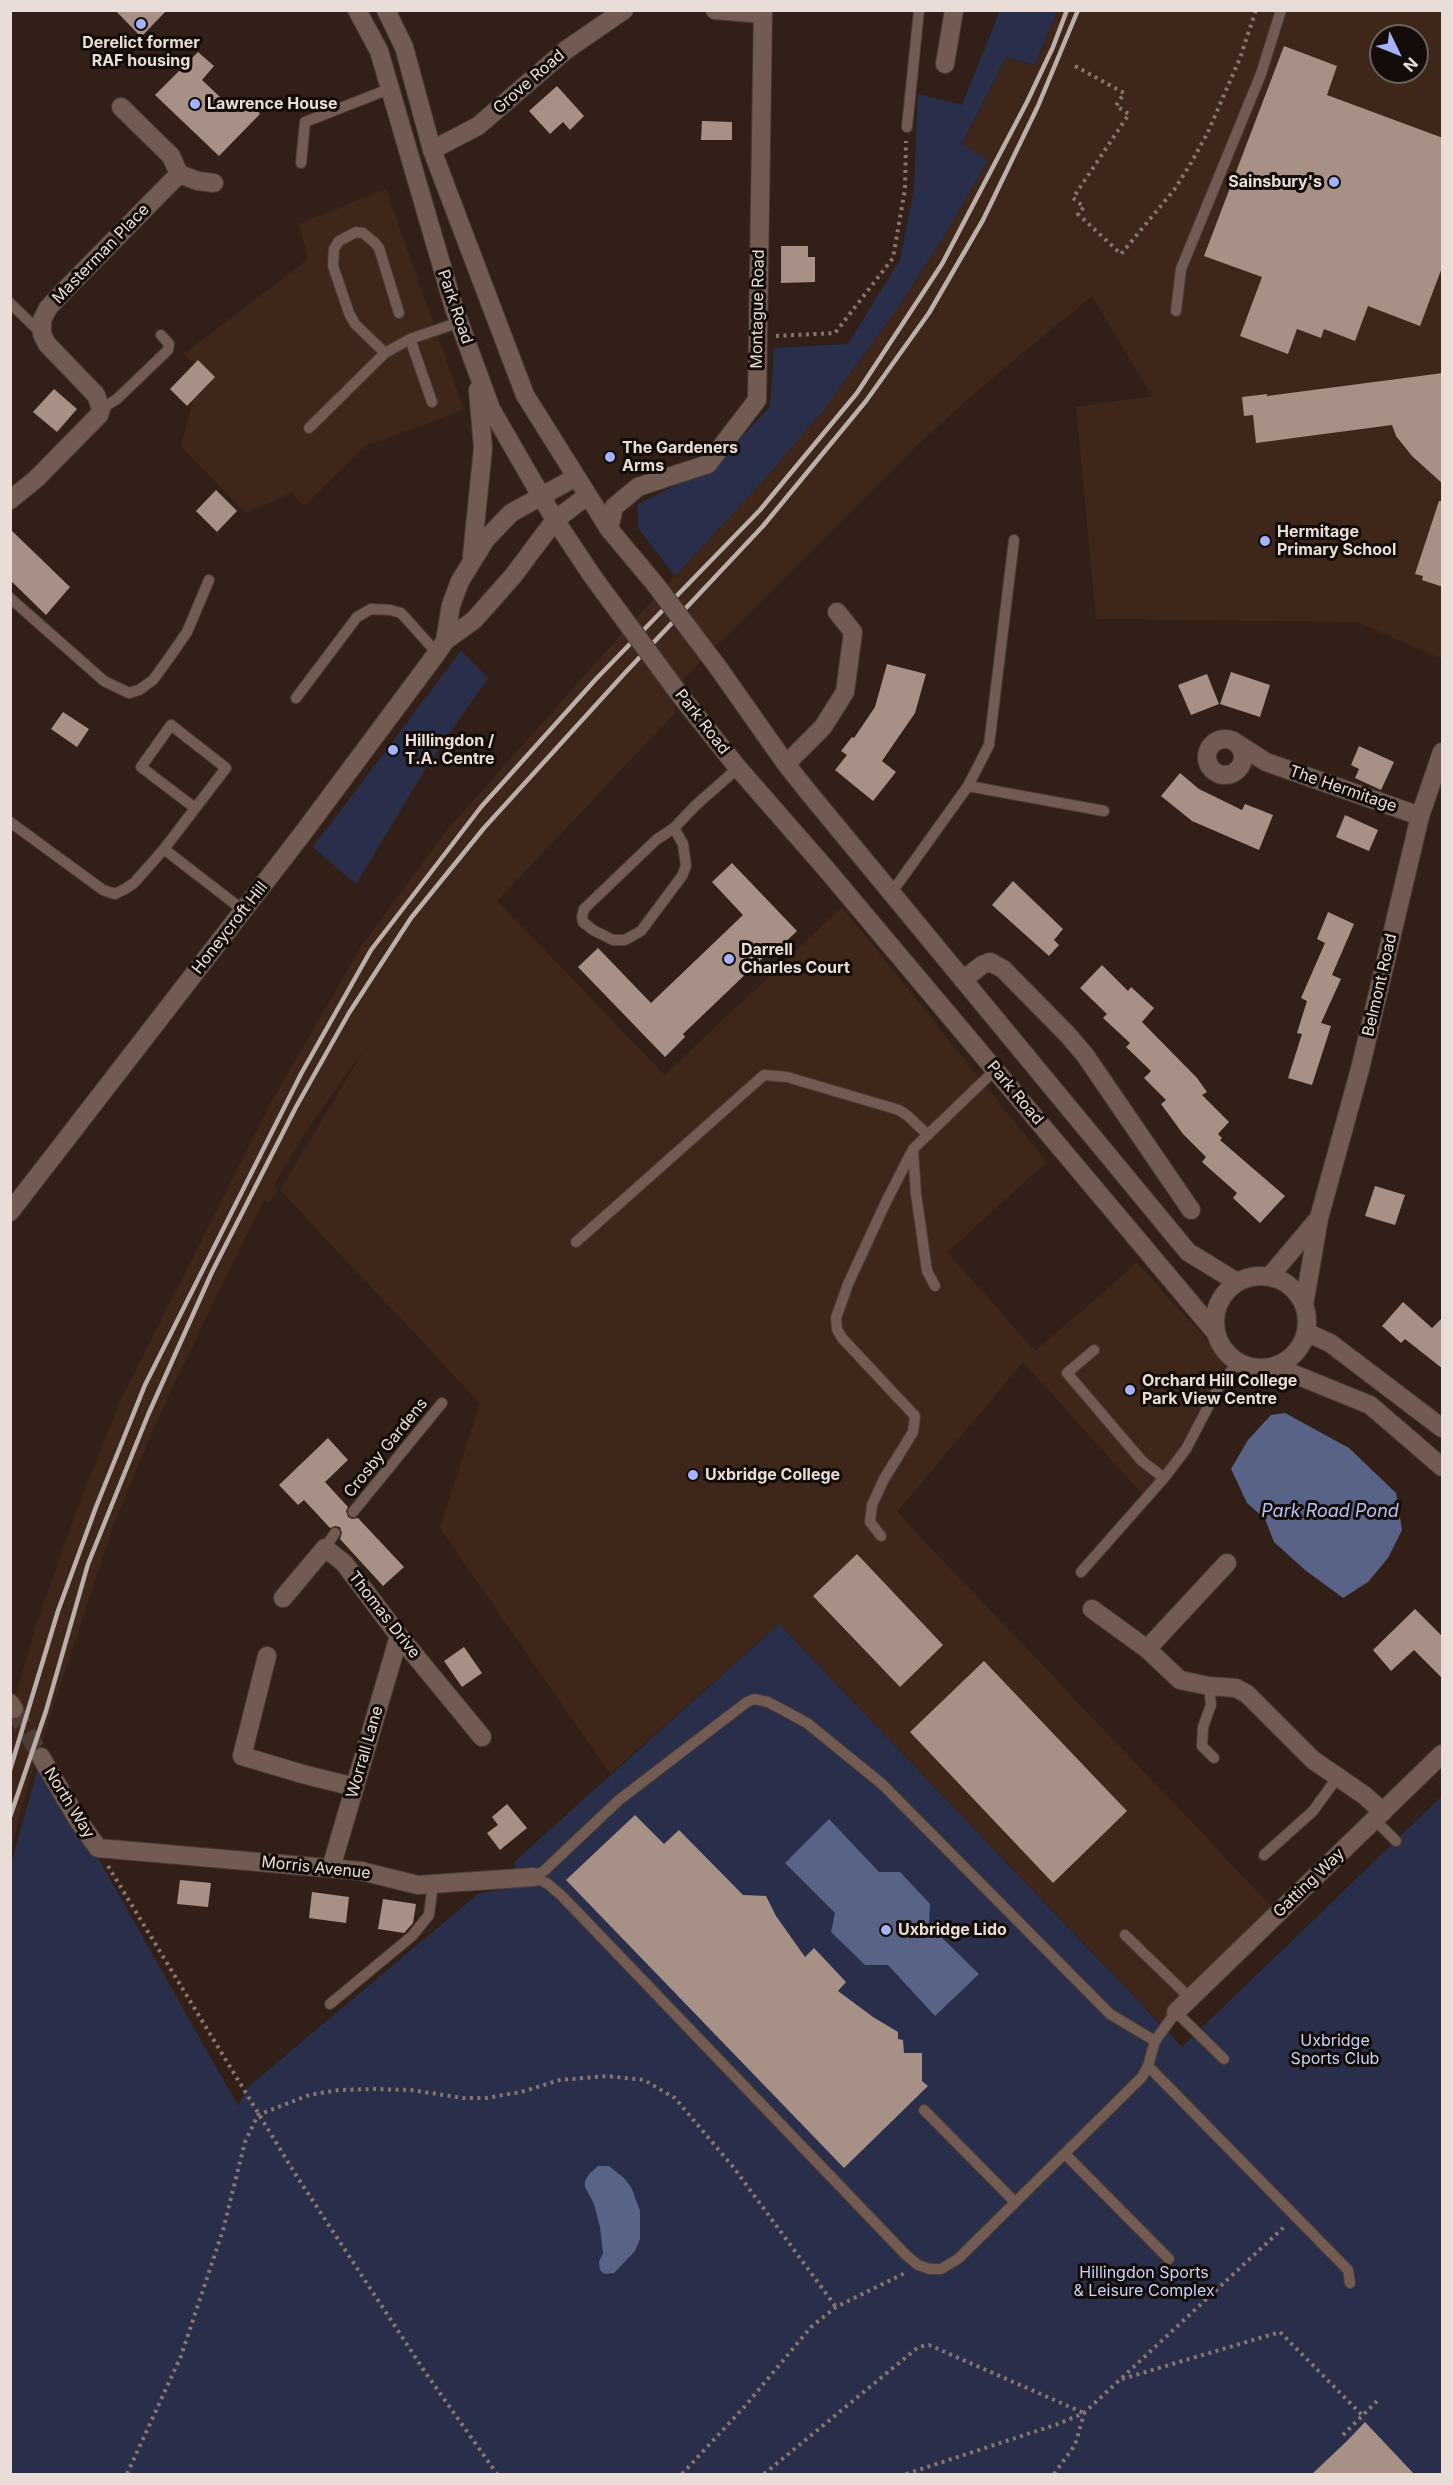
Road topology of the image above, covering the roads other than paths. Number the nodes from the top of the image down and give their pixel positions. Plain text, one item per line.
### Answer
1 (357, 10) edge
2 (386, 10) edge
3 (624, 10) edge
4 (715, 10) edge
5 (919, 10) edge
6 (954, 10) edge
7 (1281, 10) edge
8 (763, 12) edge
9 (945, 64) dead end
10 (390, 89) junction
11 (121, 107) dead end
12 (906, 128) road end
13 (432, 150) junction
14 (301, 163) dead end
15 (179, 174) junction
16 (214, 183) dead end
17 (10, 303) edge
18 (1176, 311) dead end
19 (399, 313) dead end
20 (460, 322) junction
21 (42, 334) junction
22 (161, 335) dead end
23 (410, 339) junction
24 (385, 353) junction
25 (476, 369) junction
26 (432, 402) dead end
27 (101, 409) junction
28 (309, 428) dead end
29 (576, 477) junction
30 (542, 495) junction
31 (587, 496) junction
32 (10, 500) edge
33 (555, 520) junction
34 (609, 529) junction
35 (1014, 540) dead end
36 (471, 564) junction
37 (209, 580) dead end
38 (10, 598) edge
39 (837, 612) dead end
40 (441, 647) junction
41 (296, 698) dead end
42 (1238, 744) junction
43 (1443, 752) edge
44 (1266, 762) junction
45 (786, 764) junction
46 (738, 768) junction
47 (1232, 773) junction
48 (968, 786) junction
49 (195, 808) junction
50 (1104, 811) dead end
51 (1420, 816) junction
52 (10, 822) edge
53 (674, 828) junction
54 (164, 849) junction
55 (892, 892) junction
56 (244, 911) junction
57 (963, 980) junction
58 (995, 1070) junction
59 (928, 1135) junction
60 (913, 1149) junction
61 (1191, 1209) dead end
62 (10, 1212) edge
63 (1319, 1218) junction
64 (576, 1242) dead end
65 (1270, 1276) junction
66 (1237, 1282) junction
67 (934, 1286) dead end
68 (1304, 1305) junction
69 (1306, 1332) junction
70 (1216, 1333) junction
71 (1094, 1350) dead end
72 (1238, 1362) junction
73 (1274, 1366) junction
74 (442, 1404) dead end
75 (1443, 1428) edge
76 (1443, 1467) edge
77 (1164, 1478) junction
78 (353, 1512) dead end
79 (881, 1536) dead end
80 (1227, 1563) dead end
81 (1081, 1572) dead end
82 (283, 1599) dead end
83 (1092, 1609) dead end
84 (399, 1636) junction
85 (1147, 1648) junction
86 (267, 1656) dead end
87 (1209, 1686) junction
88 (482, 1737) dead end
89 (1443, 1754) edge
90 (41, 1758) tunnel mouth
91 (1214, 1758) dead end
92 (1337, 1778) junction
93 (355, 1787) junction
94 (1379, 1816) junction
95 (1396, 1841) dead end
96 (98, 1848) joint
97 (1264, 1855) dead end
98 (331, 1868) junction
99 (534, 1877) junction
100 (433, 1883) junction
101 (1125, 1935) dead end
102 (1189, 1997) junction
103 (330, 2004) dead end
104 (1176, 2012) junction
105 (1155, 2041) junction
106 (1224, 2059) dead end
107 (1148, 2066) junction
108 (924, 2110) dead end
109 (1065, 2154) junction
110 (1015, 2202) junction
111 (1169, 2259) dead end
112 (1350, 2283) dead end

1 - 10 street, Park Road
2 - 13 street, Park Road
3 - 13 street, Grove Road
4 - 8 street
5 - 12 lane
6 - 9 street
7 - 18 lane
8 - 34 street, Montague Road
10 - 14 lane
10 - 20 street, Park Road
11 - 15 street
13 - 29 street, Park Road
15 - 16 street
15 - 21 street, Masterman Place
17 - 21 lane
19 - 24 lane
20 - 23 lane
20 - 25 street, Park Road
21 - 27 street
22 - 27 lane
23 - 24 lane
23 - 26 lane
24 - 28 lane
25 - 30 street, Park Road
25 - 36 street
27 - 32 street
29 - 30 street, Honeycroft Hill
29 - 31 street, Park Road
30 - 33 street, Park Road
30 - 36 street, Honeycroft Hill
31 - 33 street, Honeycroft Hill
31 - 34 street, Park Road
33 - 40 street, Honeycroft Hill
33 - 46 street, Park Road, bridge
34 - 45 street, Park Road, bridge
35 - 48 lane
36 - 40 street, Honeycroft Hill
37 - 38 lane
39 - 45 street
40 - 41 lane
40 - 56 street, Honeycroft Hill
42 - 44 street, The Hermitage
42 - 47 street
42 - 47 street
43 - 51 street, Belmont Road
44 - 47 street
44 - 51 street, The Hermitage
45 - 55 street, Park Road
46 - 53 lane
46 - 58 street, Park Road
48 - 50 lane
48 - 55 lane
49 - 49 lane
49 - 54 lane
51 - 63 street, Belmont Road
52 - 54 lane
53 - 53 lane
54 - 56 lane
55 - 57 street, Park Road
56 - 62 street, Honeycroft Hill
57 - 61 street
57 - 66 street, Park Road
58 - 59 lane
58 - 70 street, Park Road
59 - 60 lane
59 - 64 lane
60 - 67 lane
60 - 79 lane
63 - 65 street
63 - 68 street, Belmont Road
65 - 66 street
65 - 68 street
66 - 70 street
68 - 69 street
69 - 73 street
69 - 75 street
70 - 72 street
71 - 77 lane
72 - 73 street
72 - 77 lane
73 - 76 street
74 - 78 lane, Crosby Gardens
77 - 81 lane
80 - 85 street
82 - 84 street, Thomas Drive
83 - 85 street
84 - 88 street, Thomas Drive
84 - 93 street, Worrall Lane
85 - 87 street
86 - 93 street
87 - 91 lane
87 - 92 street
89 - 94 street, Gatting Way
90 - 96 street, North Way
92 - 94 street
92 - 97 lane
93 - 98 street, Worrall Lane
94 - 95 lane
94 - 102 street, Gatting Way
96 - 98 street, Morris Avenue
98 - 100 street, Morris Avenue
99 - 100 street, Morris Avenue
99 - 105 lane
99 - 110 lane
100 - 103 lane
101 - 102 lane
102 - 104 street, Gatting Way
104 - 105 lane
104 - 106 lane
105 - 107 lane
107 - 109 lane
107 - 112 lane
108 - 110 lane
109 - 110 lane
109 - 111 lane

